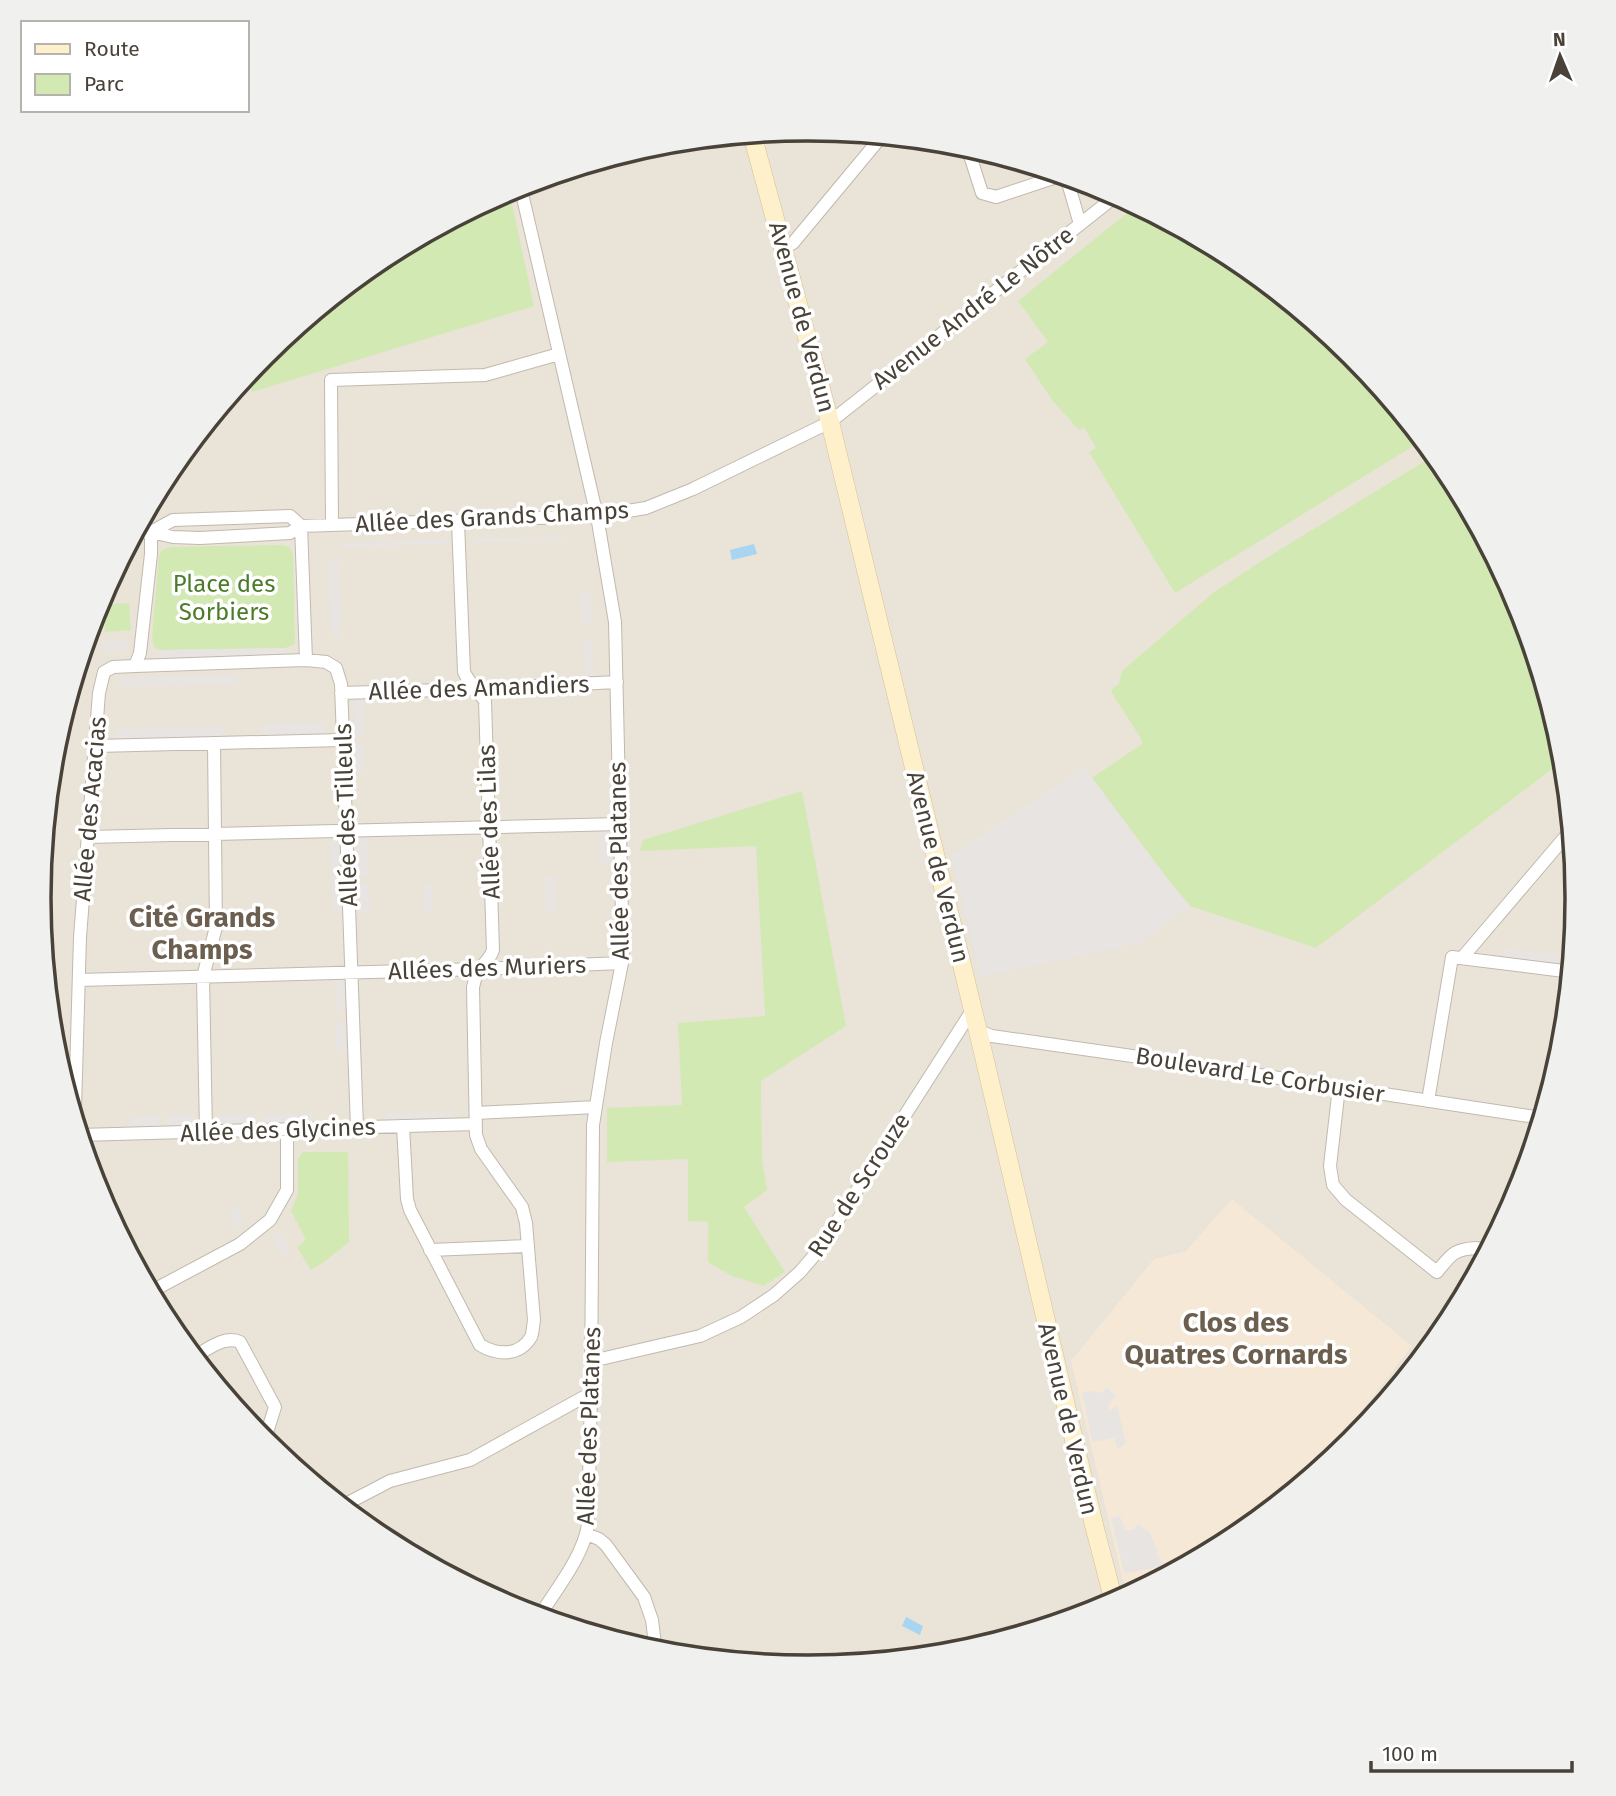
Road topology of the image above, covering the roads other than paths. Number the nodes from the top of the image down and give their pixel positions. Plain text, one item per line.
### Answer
1 (754, 142) edge
2 (875, 144) edge
3 (971, 159) edge
4 (1048, 180) edge
5 (1068, 187) edge
6 (523, 196) edge
7 (1108, 202) edge
8 (1080, 224) junction
9 (784, 248) junction
10 (559, 354) junction
11 (830, 422) junction
12 (597, 516) junction
13 (458, 522) junction
14 (331, 525) junction
15 (301, 526) junction
16 (145, 532) edge
17 (152, 532) junction
18 (306, 660) junction
19 (135, 666) junction
20 (617, 682) junction
21 (476, 689) junction
22 (341, 693) junction
23 (343, 740) junction
24 (214, 743) junction
25 (96, 746) junction
26 (620, 824) junction
27 (489, 826) junction
28 (346, 831) junction
29 (214, 834) junction
30 (88, 837) junction
31 (1563, 839) edge
32 (1462, 958) junction
33 (622, 963) junction
34 (479, 969) junction
35 (1562, 971) edge
36 (352, 973) junction
37 (203, 977) junction
38 (79, 980) junction
39 (973, 1009) junction
40 (978, 1031) junction
41 (1339, 1087) junction
42 (76, 1088) edge
43 (1428, 1101) junction
44 (596, 1107) junction
45 (1532, 1117) edge
46 (476, 1118) junction
47 (403, 1126) junction
48 (358, 1128) junction
49 (287, 1130) junction
50 (206, 1132) junction
51 (89, 1135) edge
52 (528, 1246) junction
53 (1478, 1249) edge
54 (430, 1250) junction
55 (158, 1287) edge
56 (202, 1352) edge
57 (592, 1361) junction
58 (591, 1393) junction
59 (269, 1428) edge
60 (351, 1502) edge
61 (586, 1534) junction
62 (1112, 1591) edge
63 (545, 1608) edge
64 (654, 1640) edge

1 - 9 main road, Avenue de Verdun
2 - 9 street
3 - 4 street
5 - 8 street
6 - 10 street, Allée des Platanes
7 - 8 street, Avenue André Le Nôtre
8 - 11 street, Avenue André Le Nôtre
9 - 11 main road, Avenue de Verdun
10 - 12 street, Allée des Platanes
10 - 14 street
11 - 12 street, Allée des Grands Champs
11 - 39 main road, Avenue de Verdun
12 - 13 street, Allée des Grands Champs
12 - 20 street, Allée des Platanes
13 - 14 street, Allée des Grands Champs
13 - 21 street, Allée des Lilas
14 - 15 street, Allée des Grands Champs
15 - 17 street, Allée des Grands Champs
15 - 17 street, Allée des Grands Champs
15 - 18 street
16 - 17 street, Allée des Grands Champs
17 - 19 street
18 - 19 street
18 - 22 street, Allée des Tilleuls
19 - 25 street, Allée des Acacias
20 - 21 street, Allée des Amandiers
20 - 26 street, Allée des Platanes
21 - 22 street, Allée des Amandiers
21 - 27 street, Allée des Lilas
22 - 23 street, Allée des Tilleuls
23 - 24 street
23 - 28 street, Allée des Tilleuls
24 - 25 street
24 - 29 street
25 - 30 street, Allée des Acacias
26 - 27 street
26 - 33 street, Allée des Platanes
27 - 28 street
27 - 34 street, Allée des Lilas
28 - 29 street
28 - 36 street, Allée des Tilleuls
29 - 30 street
29 - 37 street
30 - 38 street, Allée des Acacias
31 - 32 street
32 - 35 street
32 - 43 street
33 - 34 street, Allées des Muriers
33 - 44 street, Allée des Platanes
34 - 36 street, Allées des Muriers
34 - 46 street, Allée des Lilas
36 - 37 street, Allées des Muriers
36 - 48 street, Allée des Tilleuls
37 - 38 street, Allées des Muriers
37 - 50 street
38 - 42 street, Allée des Acacias
39 - 40 main road, Avenue de Verdun
39 - 57 street, Rue de Scrouze
40 - 41 street, Boulevard Le Corbusier
40 - 62 main road, Avenue de Verdun
41 - 43 street, Boulevard Le Corbusier
41 - 53 street
43 - 45 street, Boulevard Le Corbusier
44 - 46 street, Allée des Glycines
44 - 57 street, Allée des Platanes
46 - 47 street, Allée des Glycines
46 - 52 street, Allée des Lilas
47 - 48 street, Allée des Glycines
47 - 54 street
48 - 49 street, Allée des Glycines
49 - 50 street, Allée des Glycines
49 - 55 street
50 - 51 street, Allée des Glycines
52 - 54 street
52 - 54 street, Allée des Lilas
56 - 59 street
57 - 58 street, Allée des Platanes
58 - 60 street
58 - 61 street, Allée des Platanes
61 - 63 street, Allée des Platanes
61 - 64 street

